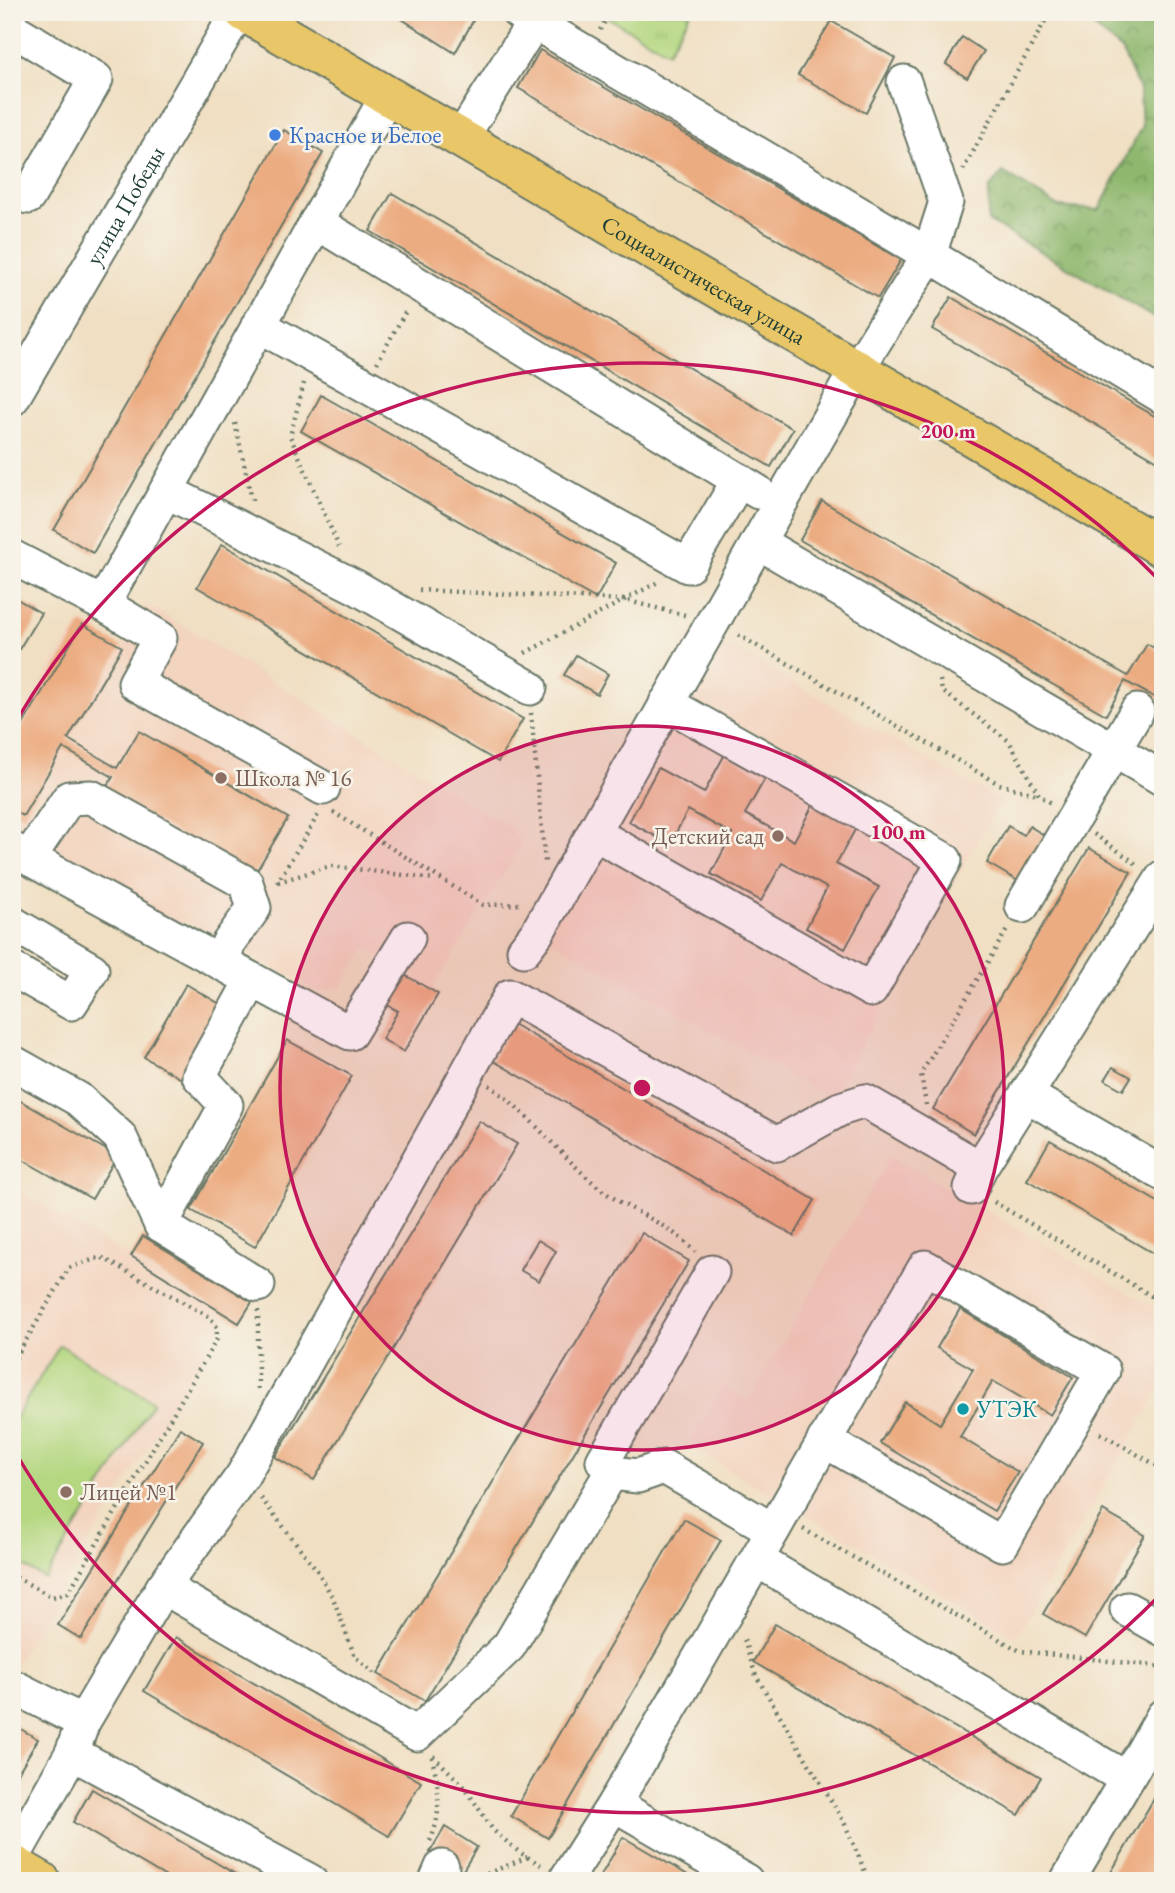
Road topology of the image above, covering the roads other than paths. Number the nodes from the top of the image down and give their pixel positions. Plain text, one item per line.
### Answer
1 (238, 12) edge
2 (244, 12) edge
3 (526, 17) edge
4 (16, 41) edge
5 (904, 82) dead end
6 (387, 96) junction
7 (460, 140) junction
8 (12, 188) edge
9 (316, 222) junction
10 (929, 255) junction
11 (258, 325) junction
12 (856, 370) junction
13 (15, 387) edge
14 (1163, 397) edge
15 (739, 480) junction
16 (166, 491) junction
17 (778, 504) junction
18 (758, 542) junction
19 (1163, 548) edge
20 (12, 557) edge
21 (103, 604) junction
22 (530, 688) road end
23 (666, 703) junction
24 (1137, 711) dead end
25 (1114, 750) junction
26 (1160, 770) edge
27 (323, 788) dead end
28 (594, 833) junction
29 (18, 854) edge
30 (1161, 879) edge
31 (1023, 906) road end
32 (12, 923) edge
33 (408, 937) dead end
34 (524, 950) dead end
35 (223, 964) junction
36 (12, 969) edge
37 (252, 979) junction
38 (12, 1062) edge
39 (1028, 1096) junction
40 (1163, 1174) edge
41 (162, 1225) junction
42 (712, 1272) road end
43 (258, 1285) road end
44 (824, 1440) junction
45 (611, 1473) junction
46 (777, 1523) junction
47 (757, 1560) junction
48 (163, 1587) junction
49 (1127, 1609) dead end
50 (1163, 1629) edge
51 (12, 1686) edge
52 (1163, 1716) edge
53 (78, 1737) junction
54 (1127, 1779) junction
55 (614, 1804) junction
56 (12, 1861) edge
57 (41, 1881) edge
58 (310, 1881) edge
59 (565, 1881) edge
60 (746, 1881) edge
61 (1067, 1881) edge

1 - 13 street, улица Победы
2 - 6 main road, Социалистическая улица
3 - 7 street
3 - 10 street
4 - 8 street
5 - 10 street
6 - 7 main road, Социалистическая улица
6 - 9 street
7 - 12 main road, Социалистическая улица
9 - 11 street
9 - 15 street
10 - 12 street
10 - 14 street
11 - 15 street
11 - 16 street
12 - 17 street
12 - 19 main road, Социалистическая улица
15 - 17 street
16 - 21 street
16 - 22 street
17 - 18 street
18 - 23 street
18 - 25 street
20 - 21 street
21 - 27 street
23 - 28 street
23 - 28 street
24 - 25 street
25 - 26 street
25 - 31 street
28 - 34 street
29 - 35 street
29 - 35 street
30 - 39 street
32 - 36 street
33 - 37 street
35 - 37 street
37 - 41 street
38 - 41 street
39 - 40 street
39 - 48 street
41 - 43 street
42 - 45 street
44 - 44 street
44 - 46 street
45 - 46 street
45 - 48 street
46 - 47 street
47 - 54 street
47 - 55 street
48 - 53 street
49 - 50 street
51 - 53 street
52 - 54 street
53 - 56 street
53 - 58 street
54 - 61 street
55 - 59 street
55 - 60 street
56 - 57 main road

